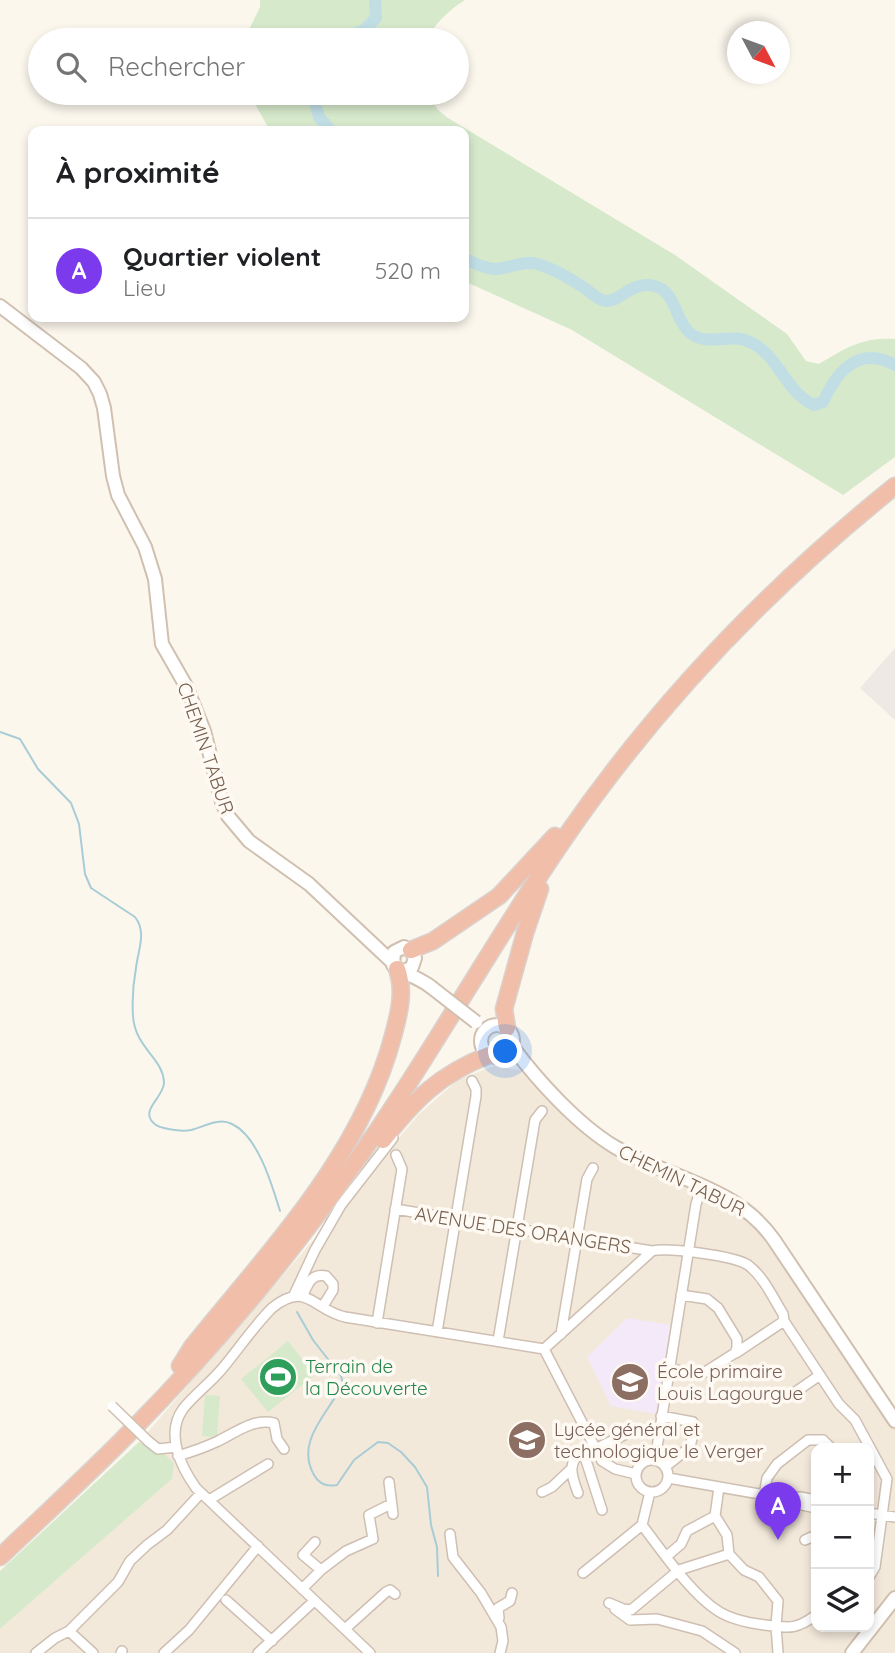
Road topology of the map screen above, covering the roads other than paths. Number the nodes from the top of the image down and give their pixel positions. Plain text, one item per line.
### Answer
1 (0, 306) edge
2 (895, 475) edge
3 (895, 486) edge
4 (559, 838) junction
5 (366, 937) junction
6 (409, 953) junction
7 (398, 967) junction
8 (427, 983) junction
9 (482, 1028) junction
10 (507, 1028) junction
11 (510, 1049) junction
12 (489, 1055) junction
13 (443, 1077) junction
14 (472, 1081) dead end
15 (542, 1111) dead end
16 (396, 1155) dead end
17 (593, 1168) dead end
18 (702, 1186) junction
19 (395, 1209) junction
20 (457, 1219) junction
21 (311, 1224) junction
22 (516, 1229) junction
23 (576, 1239) junction
24 (652, 1251) junction
25 (689, 1253) junction
26 (298, 1295) junction
27 (681, 1295) junction
28 (323, 1306) junction
29 (784, 1321) junction
30 (377, 1323) junction
31 (437, 1332) junction
32 (561, 1334) junction
33 (498, 1341) junction
34 (544, 1349) junction
35 (734, 1353) junction
36 (180, 1366) junction
37 (669, 1369) junction
38 (820, 1375) junction
39 (794, 1393) dead end
40 (112, 1406) dead end
41 (661, 1416) junction
42 (895, 1421) edge
43 (626, 1434) dead end
44 (826, 1443) edge
45 (594, 1447) junction
46 (284, 1449) dead end
47 (583, 1451) junction
48 (177, 1452) junction
49 (654, 1461) junction
50 (268, 1464) dead end
51 (665, 1467) junction
52 (571, 1469) junction
53 (636, 1474) junction
54 (668, 1478) junction
55 (891, 1481) edge
56 (388, 1482) dead end
57 (719, 1487) junction
58 (542, 1492) dead end
59 (650, 1492) junction
60 (201, 1493) junction
61 (578, 1493) dead end
62 (764, 1495) junction
63 (788, 1499) junction
64 (811, 1499) edge
65 (209, 1500) junction
66 (811, 1507) edge
67 (602, 1510) dead end
68 (874, 1514) edge
69 (883, 1515) junction
70 (715, 1516) junction
71 (895, 1517) edge
72 (642, 1525) junction
73 (450, 1534) dead end
74 (811, 1537) edge
75 (805, 1540) dead end
76 (315, 1542) dead end
77 (0, 1543) edge
78 (258, 1546) junction
79 (729, 1554) junction
80 (667, 1556) junction
81 (0, 1557) edge
82 (874, 1569) edge
83 (321, 1570) junction
84 (678, 1570) junction
85 (583, 1573) dead end
86 (302, 1589) junction
87 (512, 1593) dead end
88 (395, 1594) dead end
89 (895, 1598) edge
90 (226, 1600) dead end
91 (314, 1601) junction
92 (811, 1618) edge
93 (498, 1622) junction
94 (776, 1626) junction
95 (345, 1629) junction
96 (69, 1631) junction
97 (272, 1641) junction
98 (36, 1653) edge
99 (93, 1653) edge
100 (164, 1653) edge
101 (258, 1653) edge
102 (370, 1653) edge
103 (500, 1653) edge
104 (735, 1653) edge
105 (779, 1653) edge
106 (852, 1653) edge

1 - 5 main road, CHEMIN TABUR
2 - 4 highway
3 - 4 highway
4 - 6 highway
4 - 10 highway
4 - 21 highway
4 - 36 highway
5 - 6 main road, CHEMIN TABUR
5 - 7 main road, CHEMIN TABUR
6 - 7 main road
6 - 7 main road
6 - 8 main road
7 - 8 main road, CHEMIN TABUR
7 - 36 highway
8 - 9 main road, CHEMIN TABUR, bridge
9 - 10 main road
9 - 12 main road
10 - 11 main road
11 - 12 main road
11 - 18 main road, CHEMIN TABUR
12 - 13 highway
13 - 21 highway
13 - 26 street
14 - 20 street
15 - 22 street
16 - 19 street
17 - 23 street
18 - 25 street
18 - 42 main road, CHEMIN TABUR
19 - 20 street, AVENUE DES ORANGERS
19 - 30 street
20 - 22 street, AVENUE DES ORANGERS
20 - 31 street
21 - 81 highway
22 - 23 street, AVENUE DES ORANGERS
22 - 33 street
23 - 24 street, AVENUE DES ORANGERS
23 - 32 street
24 - 25 street, AVENUE DES ORANGERS
24 - 32 street
25 - 27 street
25 - 29 street, AVENUE DES ORANGERS
26 - 28 street
26 - 28 street
26 - 48 street
27 - 35 street
27 - 37 street
28 - 30 street
29 - 35 street
29 - 38 street, AVENUE DES ORANGERS
30 - 31 street
31 - 33 street
32 - 34 street
33 - 34 street
34 - 45 street
35 - 37 street
36 - 77 highway
37 - 41 street
38 - 39 street
38 - 55 street, AVENUE DES ORANGERS
40 - 48 street, bridge
41 - 49 street
41 - 51 street
43 - 45 street
44 - 62 street
45 - 47 street
45 - 53 street
46 - 48 street
47 - 52 street
47 - 67 street
48 - 60 street
49 - 51 street
49 - 53 street
50 - 65 street
51 - 54 street
52 - 58 street
52 - 61 street
53 - 59 street
54 - 57 street
54 - 59 street
55 - 69 street
56 - 83 street
57 - 62 street
57 - 70 street
59 - 72 street
60 - 65 street
60 - 96 street
62 - 63 street
63 - 64 street
63 - 66 street
65 - 78 street
68 - 69 street
69 - 71 street
69 - 82 street
70 - 79 street
70 - 80 street
72 - 80 street
72 - 85 street
73 - 93 street
74 - 75 street
76 - 83 street
78 - 86 street
78 - 100 street
79 - 84 street
79 - 94 street
80 - 84 street
83 - 86 street
84 - 94 street
84 - 104 street
86 - 91 street
87 - 93 street
88 - 95 street
89 - 106 main road
90 - 97 street
91 - 95 street
91 - 97 street
92 - 94 street
93 - 103 street
94 - 105 street
95 - 102 street
96 - 98 street
96 - 99 street
97 - 101 street

